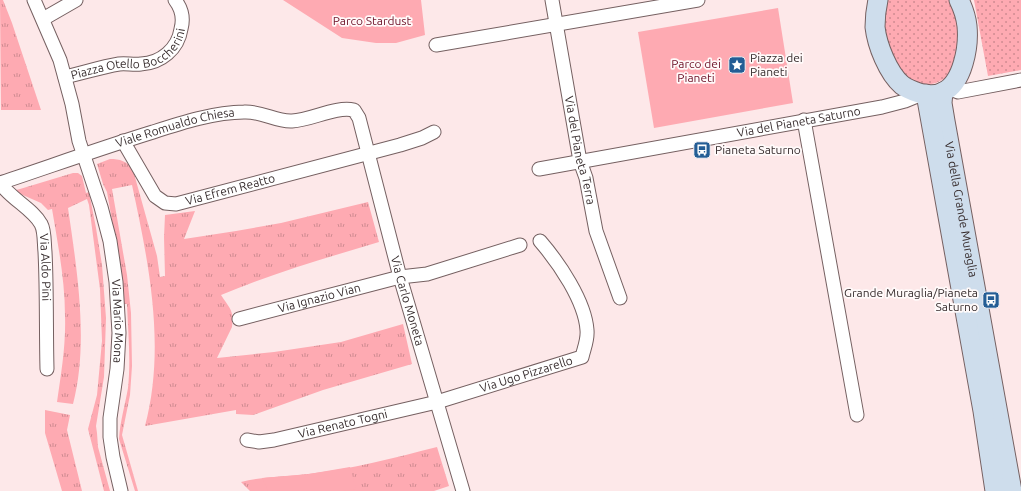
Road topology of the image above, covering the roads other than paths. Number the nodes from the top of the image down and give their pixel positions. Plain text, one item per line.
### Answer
1 (34, 0) edge
2 (76, 0) edge
3 (175, 0) edge
4 (552, 0) edge
5 (698, 0) edge
6 (878, 0) edge
7 (959, 0) edge
8 (43, 19) junction
9 (556, 25) junction
10 (436, 45) dead end
11 (65, 77) junction
12 (1021, 80) edge
13 (935, 92) junction
14 (354, 110) joint
15 (804, 120) junction
16 (434, 132) dead end
17 (123, 141) junction
18 (368, 153) junction
19 (83, 155) junction
20 (580, 161) junction
21 (539, 169) dead end
22 (0, 183) edge
23 (540, 241) dead end
24 (520, 245) dead end
25 (400, 277) junction
26 (620, 298) dead end
27 (239, 319) dead end
28 (47, 369) dead end
29 (438, 402) junction
30 (857, 415) dead end
31 (247, 440) dead end
32 (121, 491) edge
33 (463, 491) edge
34 (995, 491) edge
35 (1012, 491) edge

1 - 8 street, Via Mario Mona
2 - 8 street
3 - 11 street, Piazza Otello Boccherini
4 - 9 street, Via del Pianeta Terra
5 - 9 street
6 - 13 street
7 - 13 street
8 - 11 street, Via Mario Mona
9 - 10 street
9 - 20 street, Via del Pianeta Terra
11 - 19 street, Via Mario Mona
12 - 13 street
13 - 15 street, Via del Pianeta Saturno
13 - 34 street, Via della Grande Muraglia
13 - 35 street, Via della Grande Muraglia
14 - 17 street, Viale Romualdo Chiesa
14 - 18 street, Via Carlo Moneta
15 - 20 street, Via del Pianeta Saturno
15 - 30 street
16 - 18 street, Via Efrem Reatto
17 - 18 street, Via Efrem Reatto
17 - 19 street, Viale Romualdo Chiesa
18 - 25 street, Via Carlo Moneta
19 - 22 street, Viale Romualdo Chiesa
19 - 32 street, Via Mario Mona
20 - 21 street, Via del Pianeta Saturno
20 - 26 street, Via del Pianeta Terra
22 - 28 street, Via Aldo Pini
23 - 29 street, Via Ugo Pizzarello
24 - 25 street, Via Ignazio Vian
25 - 27 street, Via Ignazio Vian
25 - 29 street, Via Carlo Moneta
29 - 31 street, Via Renato Togni
29 - 33 street, Via Carlo Moneta

